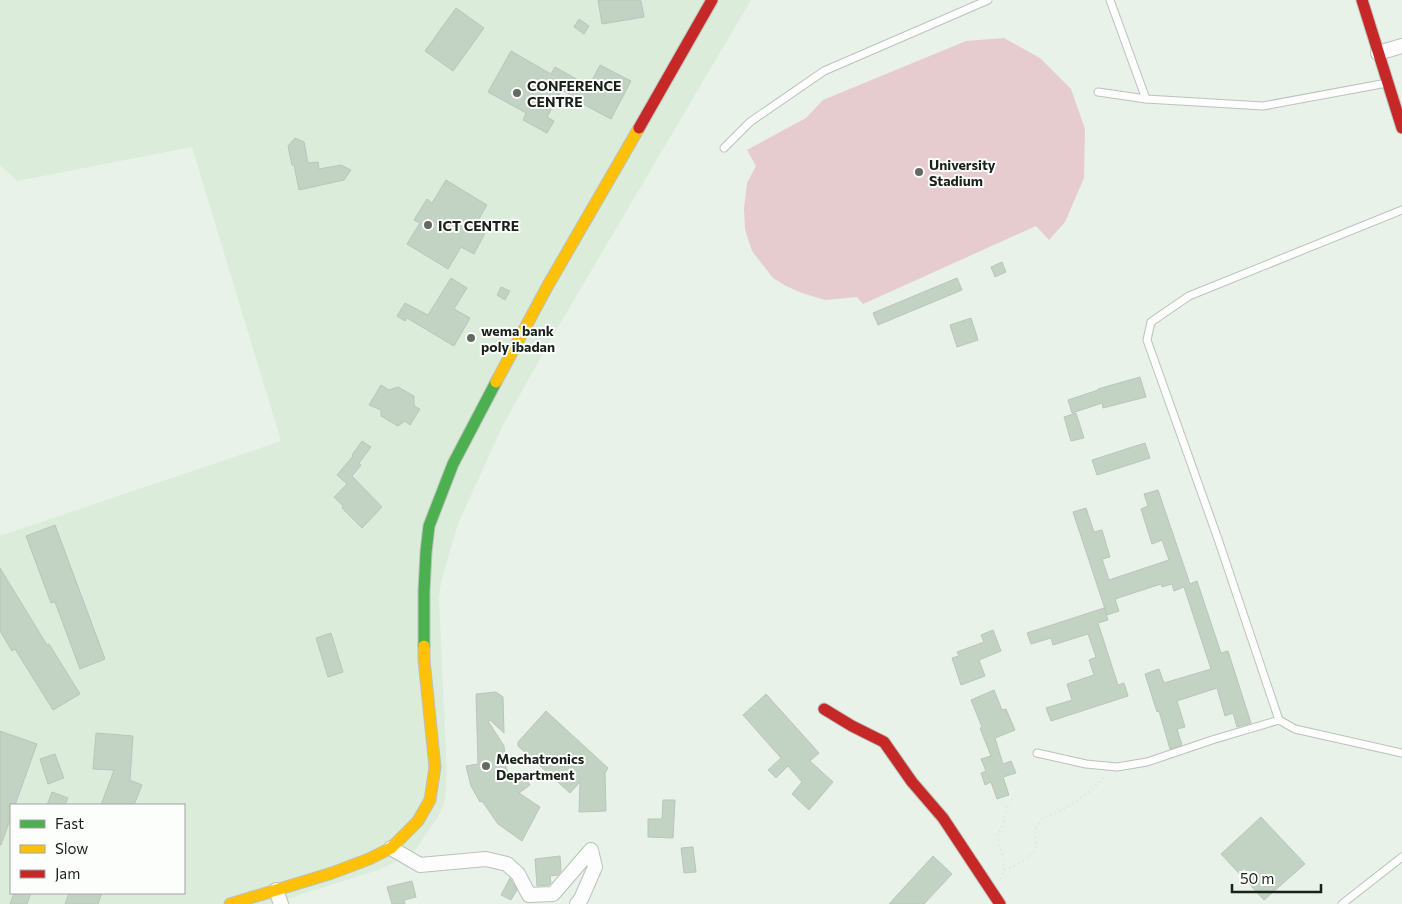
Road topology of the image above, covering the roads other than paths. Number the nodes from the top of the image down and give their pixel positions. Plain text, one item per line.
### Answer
1 (712, 0) edge
2 (988, 0) edge
3 (1110, 0) edge
4 (1362, 0) edge
5 (1402, 46) edge
6 (1378, 53) junction
7 (1387, 83) junction
8 (1098, 92) dead end
9 (1146, 99) junction
10 (1402, 128) edge
11 (724, 148) dead end
12 (1402, 210) edge
13 (824, 709) dead end
14 (1279, 720) junction
15 (1037, 753) dead end
16 (1402, 753) edge
17 (391, 848) junction
18 (1402, 857) edge
19 (276, 890) junction
20 (1000, 903) edge
21 (230, 904) edge
22 (281, 904) edge
23 (577, 904) edge
24 (1342, 904) edge

1 - 17 street
2 - 11 lane
3 - 9 lane
4 - 6 street
5 - 6 street
6 - 7 street
7 - 9 lane
7 - 10 street
8 - 9 lane
12 - 14 lane
13 - 20 street
14 - 15 lane
14 - 16 lane
17 - 19 street
17 - 23 street
18 - 24 lane
19 - 21 street
19 - 22 street

